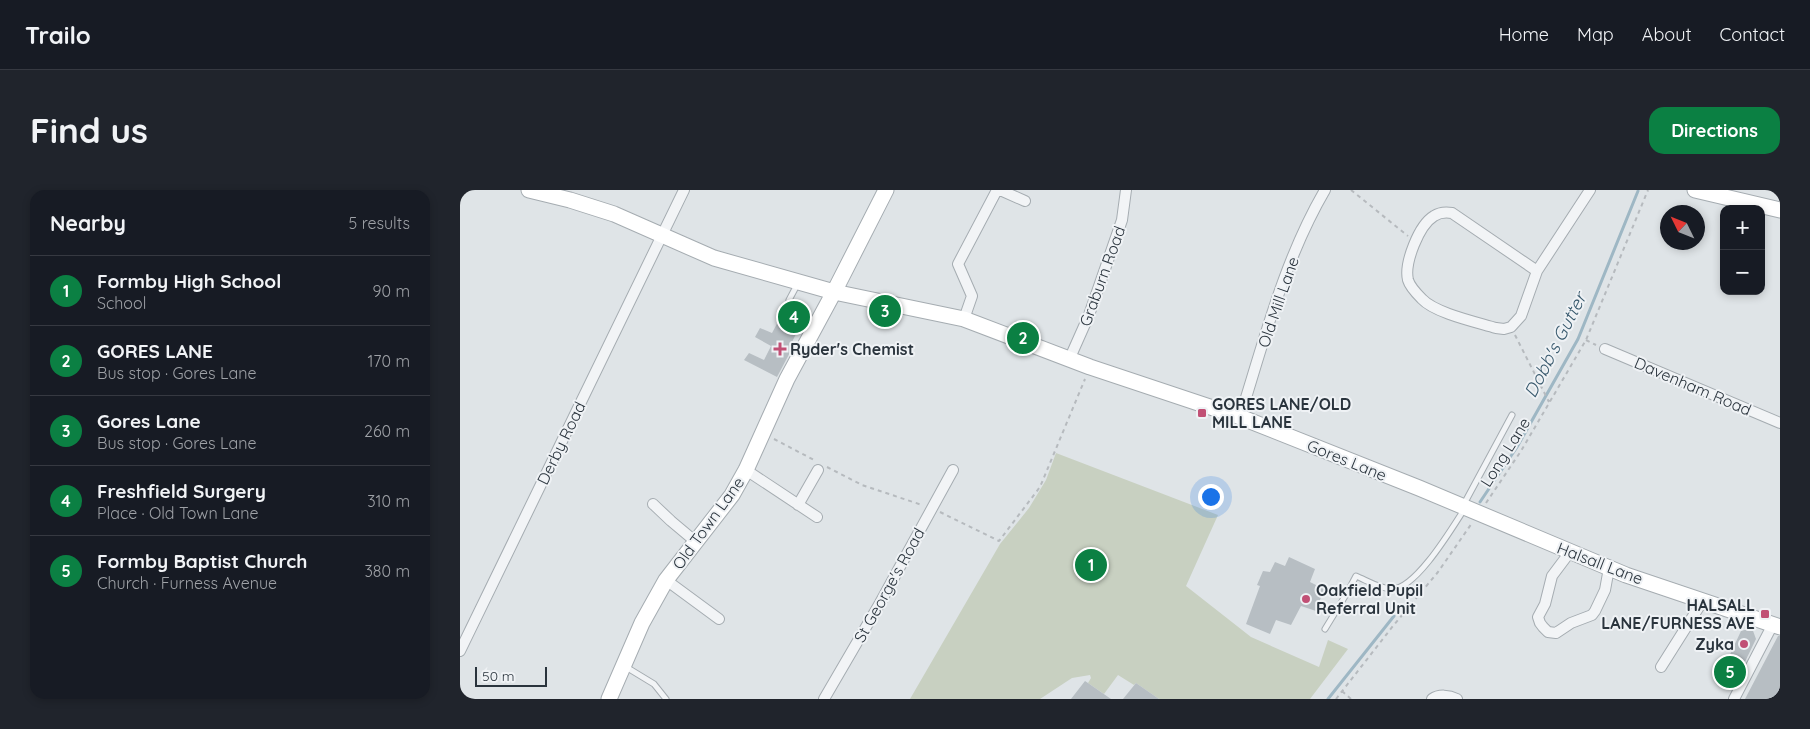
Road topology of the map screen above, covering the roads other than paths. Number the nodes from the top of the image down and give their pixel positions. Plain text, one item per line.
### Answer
1 (529, 190) edge
2 (684, 190) edge
3 (886, 190) edge
4 (998, 190) edge
5 (1126, 190) edge
6 (1590, 190) edge
7 (1695, 190) edge
8 (1323, 191) edge
9 (1025, 201) dead end
10 (1780, 210) edge
11 (661, 234) junction
12 (1537, 271) junction
13 (798, 282) junction
14 (834, 292) junction
15 (789, 300) dead end
16 (964, 319) junction
17 (1605, 349) road end
18 (1069, 360) junction
19 (1512, 415) dead end
20 (1240, 417) junction
21 (1780, 423) edge
22 (820, 466) road end
23 (746, 470) junction
24 (953, 470) dead end
25 (654, 504) dead end
26 (798, 505) junction
27 (1469, 509) junction
28 (818, 517) dead end
29 (696, 542) junction
30 (1570, 552) junction
31 (1609, 568) junction
32 (666, 580) junction
33 (1702, 602) junction
34 (719, 619) dead end
35 (1776, 625) edge
36 (1325, 629) dead end
37 (460, 651) edge
38 (624, 666) junction
39 (1661, 668) dead end
40 (609, 699) edge
41 (666, 699) edge
42 (824, 699) edge
43 (1432, 699) edge
44 (1457, 699) edge
45 (1734, 699) edge

1 - 11 street, Gores Lane
2 - 11 street, Derby Road
3 - 14 street, Old Town Lane
4 - 9 street
4 - 16 street
5 - 18 street, Graburn Road
6 - 12 street
7 - 10 street
8 - 20 street, Old Mill Lane
11 - 13 street, Gores Lane
11 - 37 street, Derby Road
12 - 12 street
13 - 14 street, Gores Lane
13 - 15 lane
14 - 16 street, Gores Lane
14 - 23 street, Old Town Lane
16 - 18 street, Gores Lane
17 - 21 street, Davenham Road
18 - 20 street, Gores Lane
19 - 27 lane
20 - 27 street, Gores Lane
22 - 26 street
23 - 26 street
23 - 29 street, Old Town Lane
24 - 42 street, St George's Road
25 - 29 street
26 - 28 street
27 - 30 street, Halsall Lane
27 - 36 lane
29 - 32 street, Old Town Lane
30 - 31 street, Halsall Lane
30 - 31 street
31 - 33 street, Halsall Lane
32 - 34 street
32 - 38 street, Old Town Lane
33 - 35 street, Halsall Lane
33 - 39 street
35 - 45 street
38 - 40 street, Old Town Lane
38 - 41 lane
43 - 44 street

